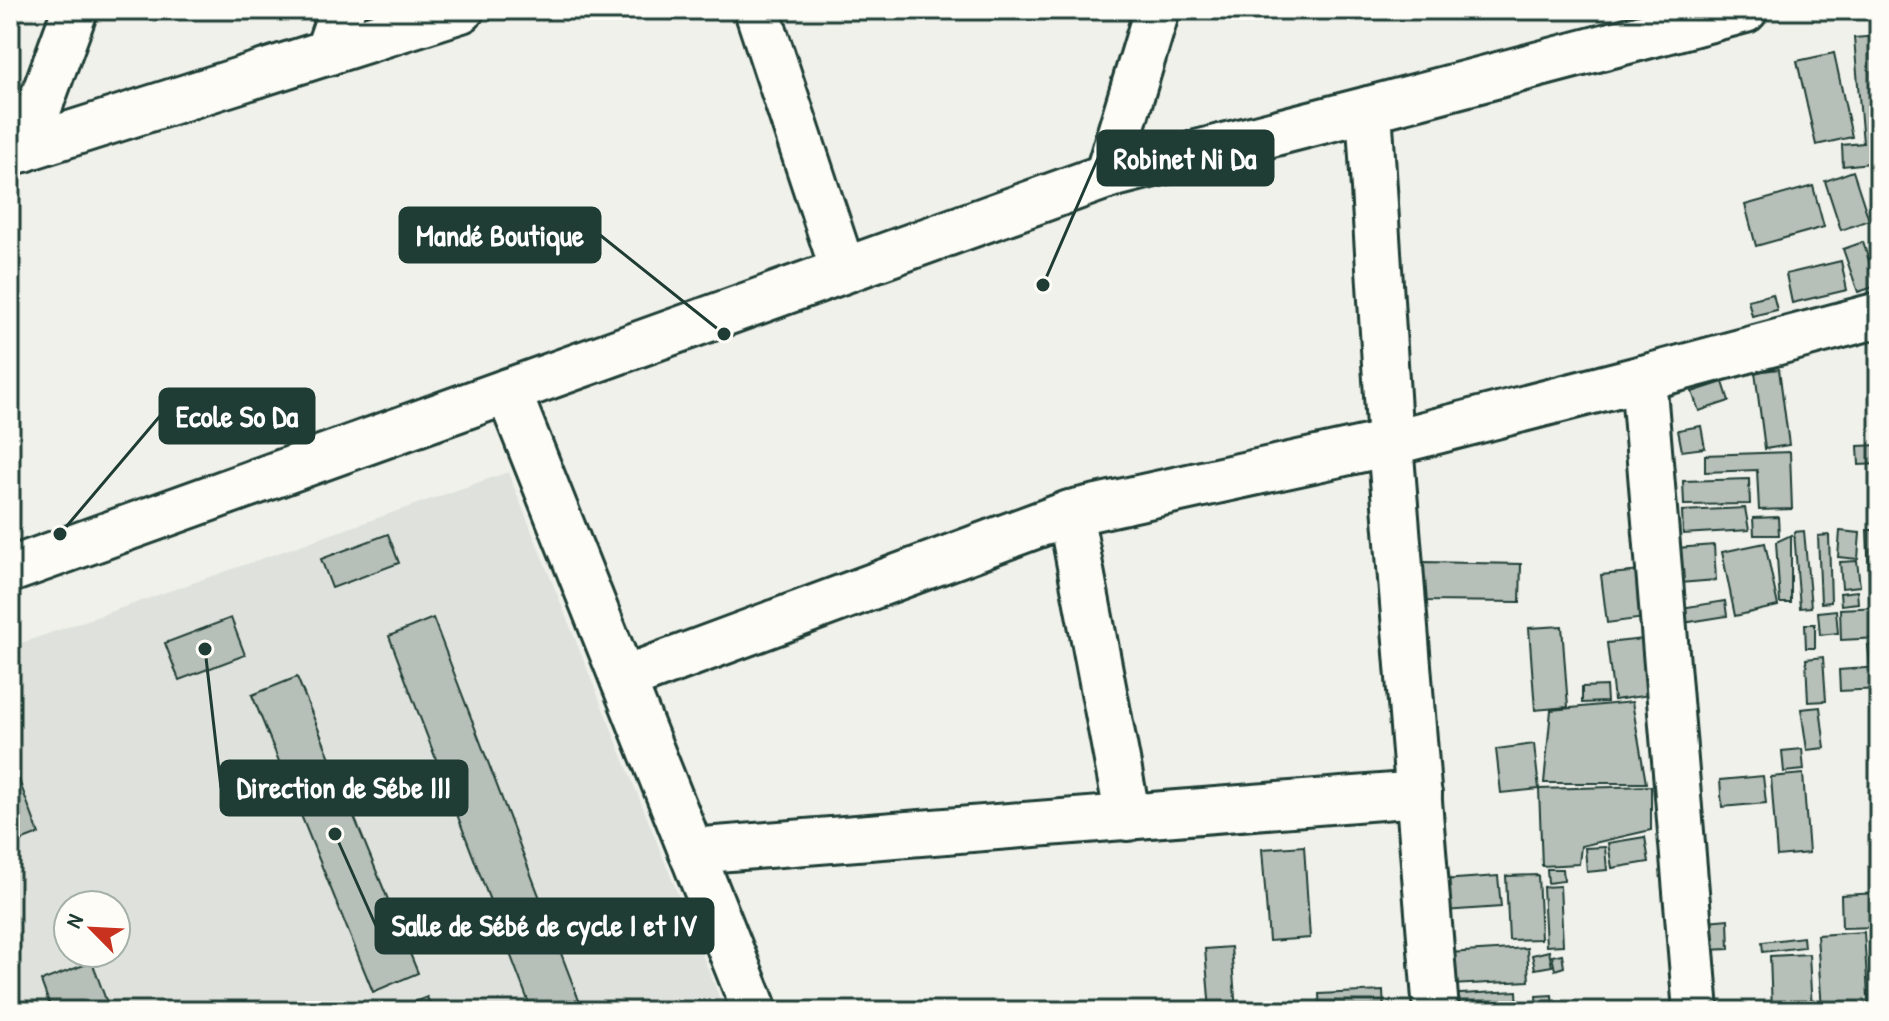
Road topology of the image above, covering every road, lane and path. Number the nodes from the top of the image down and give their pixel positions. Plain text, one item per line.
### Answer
1 (75, 10) edge
2 (342, 10) edge
3 (461, 10) edge
4 (757, 10) edge
5 (1157, 10) edge
6 (1745, 10) edge
7 (327, 53) junction
8 (1369, 109) junction
9 (17, 151) edge
10 (1107, 176) junction
11 (843, 270) junction
12 (1879, 315) edge
13 (1643, 378) junction
14 (508, 391) junction
15 (1390, 443) junction
16 (1070, 513) junction
17 (10, 570) edge
18 (623, 679) junction
19 (1419, 794) junction
20 (1128, 818) junction
21 (691, 851) junction
22 (755, 1011) edge
23 (1436, 1011) edge
24 (1696, 1011) edge

1 - 9 street
2 - 7 street
3 - 7 street
4 - 11 street
5 - 10 street
6 - 8 street
7 - 9 street
8 - 10 street
8 - 15 street
10 - 11 street
11 - 14 street
12 - 13 street
13 - 15 street
13 - 24 street
14 - 17 street
14 - 18 street
15 - 16 street
15 - 19 street
16 - 18 street
16 - 20 street
18 - 21 street
19 - 20 street
19 - 23 street
20 - 21 street
21 - 22 street

